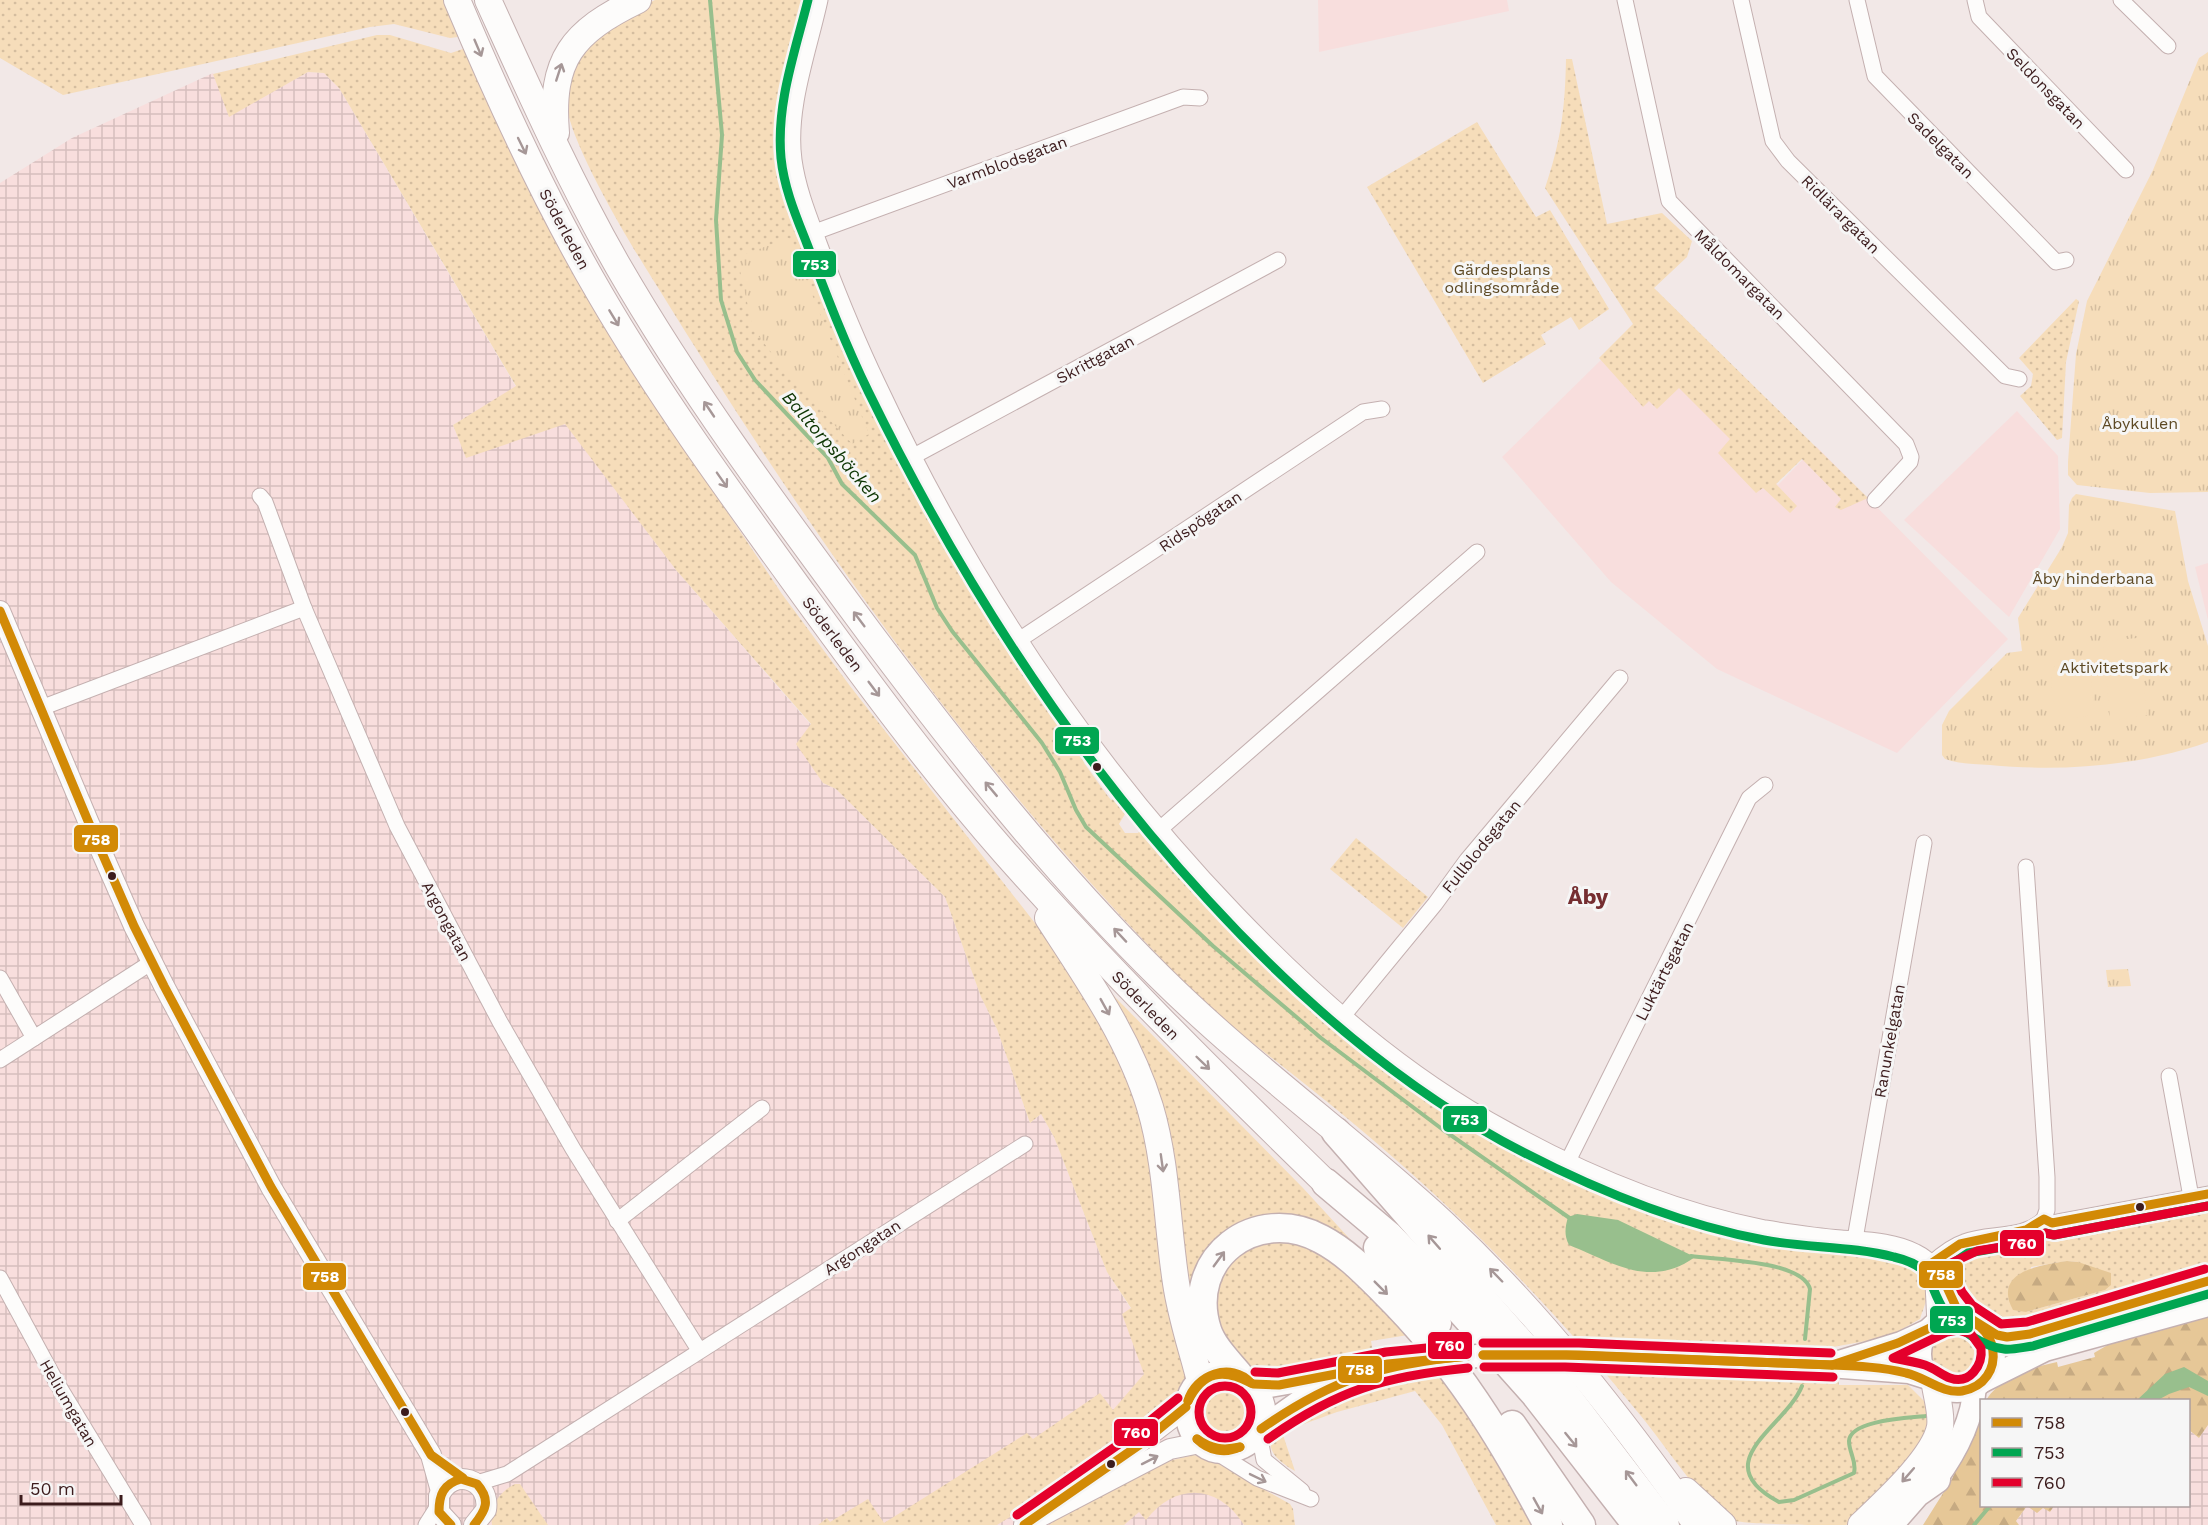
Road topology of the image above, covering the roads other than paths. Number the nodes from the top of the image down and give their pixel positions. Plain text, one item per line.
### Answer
1 (457, 0) edge
2 (488, 0) edge
3 (638, 0) edge
4 (820, 0) edge
5 (1624, 0) edge
6 (1741, 0) edge
7 (1857, 0) edge
8 (1976, 0) edge
9 (2121, 0) edge
10 (2168, 46) dead end
11 (1200, 98) dead end
12 (557, 151) junction
13 (2126, 170) dead end
14 (815, 232) junction
15 (1278, 260) dead end
16 (2066, 260) dead end
17 (2019, 379) dead end
18 (1382, 409) dead end
19 (912, 457) junction
20 (260, 496) dead end
21 (1875, 500) dead end
22 (1477, 552) dead end
23 (304, 608) junction
24 (0, 610) edge
25 (1019, 640) junction
26 (1620, 678) dead end
27 (41, 708) junction
28 (1765, 784) dead end
29 (1160, 829) junction
30 (1924, 843) dead end
31 (1005, 852) junction
32 (2026, 867) dead end
33 (152, 962) junction
34 (0, 978) edge
35 (1343, 1016) junction
36 (34, 1038) junction
37 (0, 1060) edge
38 (2169, 1076) dead end
39 (762, 1108) dead end
40 (1336, 1132) junction
41 (1025, 1144) dead end
42 (1568, 1161) junction
43 (1326, 1183) junction
44 (2208, 1194) edge
45 (2191, 1197) junction
46 (2044, 1219) junction
47 (617, 1221) junction
48 (1855, 1239) junction
49 (1932, 1263) junction
50 (0, 1278) edge
51 (2208, 1281) edge
52 (2208, 1305) edge
53 (1967, 1319) junction
54 (1932, 1327) junction
55 (1987, 1333) junction
56 (699, 1350) junction
57 (1389, 1365) junction
58 (1829, 1365) junction
59 (1245, 1379) junction
60 (1200, 1381) junction
61 (1932, 1382) junction
62 (1979, 1384) junction
63 (1186, 1407) junction
64 (1489, 1418) junction
65 (1260, 1431) junction
66 (1524, 1443) junction
67 (1205, 1446) junction
68 (1643, 1449) junction
69 (431, 1455) junction
70 (507, 1474) junction
71 (1936, 1479) junction
72 (470, 1481) junction
73 (442, 1514) edge
74 (483, 1518) edge
75 (1033, 1520) edge
76 (143, 1525) edge
77 (426, 1525) edge
78 (1548, 1525) edge
79 (1581, 1525) edge
80 (1636, 1525) edge
81 (1665, 1525) edge
82 (1697, 1525) edge
83 (1723, 1525) edge
84 (1861, 1525) edge
85 (1888, 1525) edge
86 (1915, 1525) edge

1 -> 31 highway, Söderleden
2 - 12 highway, Söderleden
12 -> 3 highway
4 - 14 street
5 - 21 street, Måldomargatan
6 - 17 street, Ridlärargatan
7 - 16 street, Sadelgatan
8 - 13 street, Seldonsgatan
9 - 10 street
11 - 14 street, Varmblodsgatan
40 -> 12 highway, Söderleden
14 - 19 street
15 - 19 street, Skrittgatan
18 - 25 street, Ridspögatan
19 - 25 street
20 - 23 street, Argongatan
22 - 29 street
23 - 27 street
23 - 47 street, Argongatan
24 - 27 street
25 - 29 street
26 - 35 street, Fullblodsgatan
27 - 33 street
28 - 42 street, Luktärtsgatan
29 - 35 street
30 - 48 street, Ranunkelgatan
31 -> 43 highway, Söderleden
31 -> 60 highway
32 - 46 street
33 - 36 street
33 - 69 street
34 - 36 street
35 - 42 street
36 - 37 street
38 - 45 street
39 - 47 street
68 -> 40 highway, Söderleden
81 -> 40 highway
41 - 56 street, Argongatan
42 - 48 street
43 - 66 highway
43 -> 80 highway
44 - 45 street
45 - 46 street
46 - 49 street
47 - 56 street, Argongatan
48 - 49 street
49 - 53 street
49 - 54 street
50 - 76 street, Heliumgatan
51 - 55 main road
52 - 62 main road
53 - 54 main road
53 - 55 main road
54 - 58 main road
54 - 61 main road
55 - 62 main road
56 - 70 street, Argongatan
57 - 58 main road, bridge
57 - 59 main road
57 - 65 main road
58 - 61 main road
59 - 60 main road
59 -> 64 highway
59 - 65 main road
60 - 63 main road
61 - 62 main road
61 -> 84 highway
62 - 71 main road
63 - 67 main road
63 - 75 street
64 - 66 highway
64 -> 78 highway
65 - 67 main road
67 -> 65 street
66 - 79 highway
75 -> 67 street
68 - 82 highway
68 - 83 highway
69 - 72 street
69 - 73 street
70 - 72 street, Argongatan
70 - 74 street, Argongatan
71 - 85 highway
71 - 86 highway
72 - 73 street
72 - 74 street
73 - 77 street

